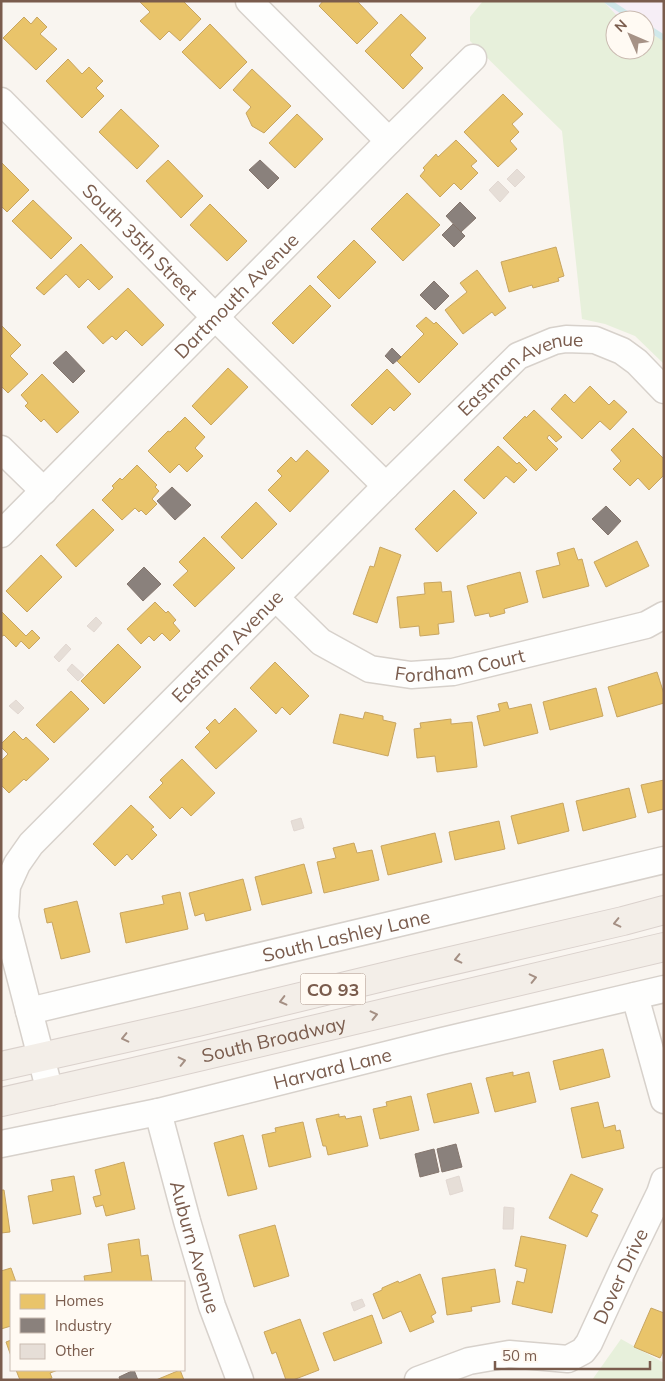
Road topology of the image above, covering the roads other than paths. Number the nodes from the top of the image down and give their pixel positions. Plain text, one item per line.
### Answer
1 (249, 1) edge
2 (473, 58) dead end
3 (1, 101) edge
4 (389, 141) junction
5 (215, 317) junction
6 (664, 390) edge
7 (1, 448) edge
8 (386, 486) junction
9 (44, 491) junction
10 (1, 534) edge
11 (276, 598) junction
12 (664, 615) edge
13 (664, 860) edge
14 (664, 910) edge
15 (664, 947) edge
16 (664, 989) edge
17 (635, 996) junction
18 (29, 1010) junction
19 (41, 1056) junction
20 (1, 1066) edge
21 (50, 1092) junction
22 (664, 1100) edge
23 (1, 1102) edge
24 (158, 1112) junction
25 (1, 1144) edge
26 (664, 1182) edge
27 (240, 1380) edge
28 (418, 1380) edge

1 - 4 street
2 - 4 street, Dartmouth Avenue
3 - 5 street, South 35th Street
4 - 5 street, Dartmouth Avenue
5 - 8 street, South 35th Street
5 - 9 street, Dartmouth Avenue
6 - 8 street, Eastman Avenue
7 - 9 street
8 - 11 street, Eastman Avenue
9 - 10 street, Dartmouth Avenue
11 - 12 street, Fordham Court
11 - 18 street, Eastman Avenue
13 - 18 street, South Lashley Lane
14 -> 19 main road, South Broadway / CO 93
21 -> 15 main road, South Broadway / CO 93
16 - 17 street, Harvard Lane
17 - 22 street
17 - 24 street, Harvard Lane
18 - 19 street, Eastman Avenue
19 - 20 main road, South Broadway / CO 93
19 - 21 street, Eastman Avenue
21 - 23 main road, South Broadway / CO 93
24 - 25 street, Harvard Lane
24 - 27 street, Auburn Avenue
26 - 28 street, Dover Drive

